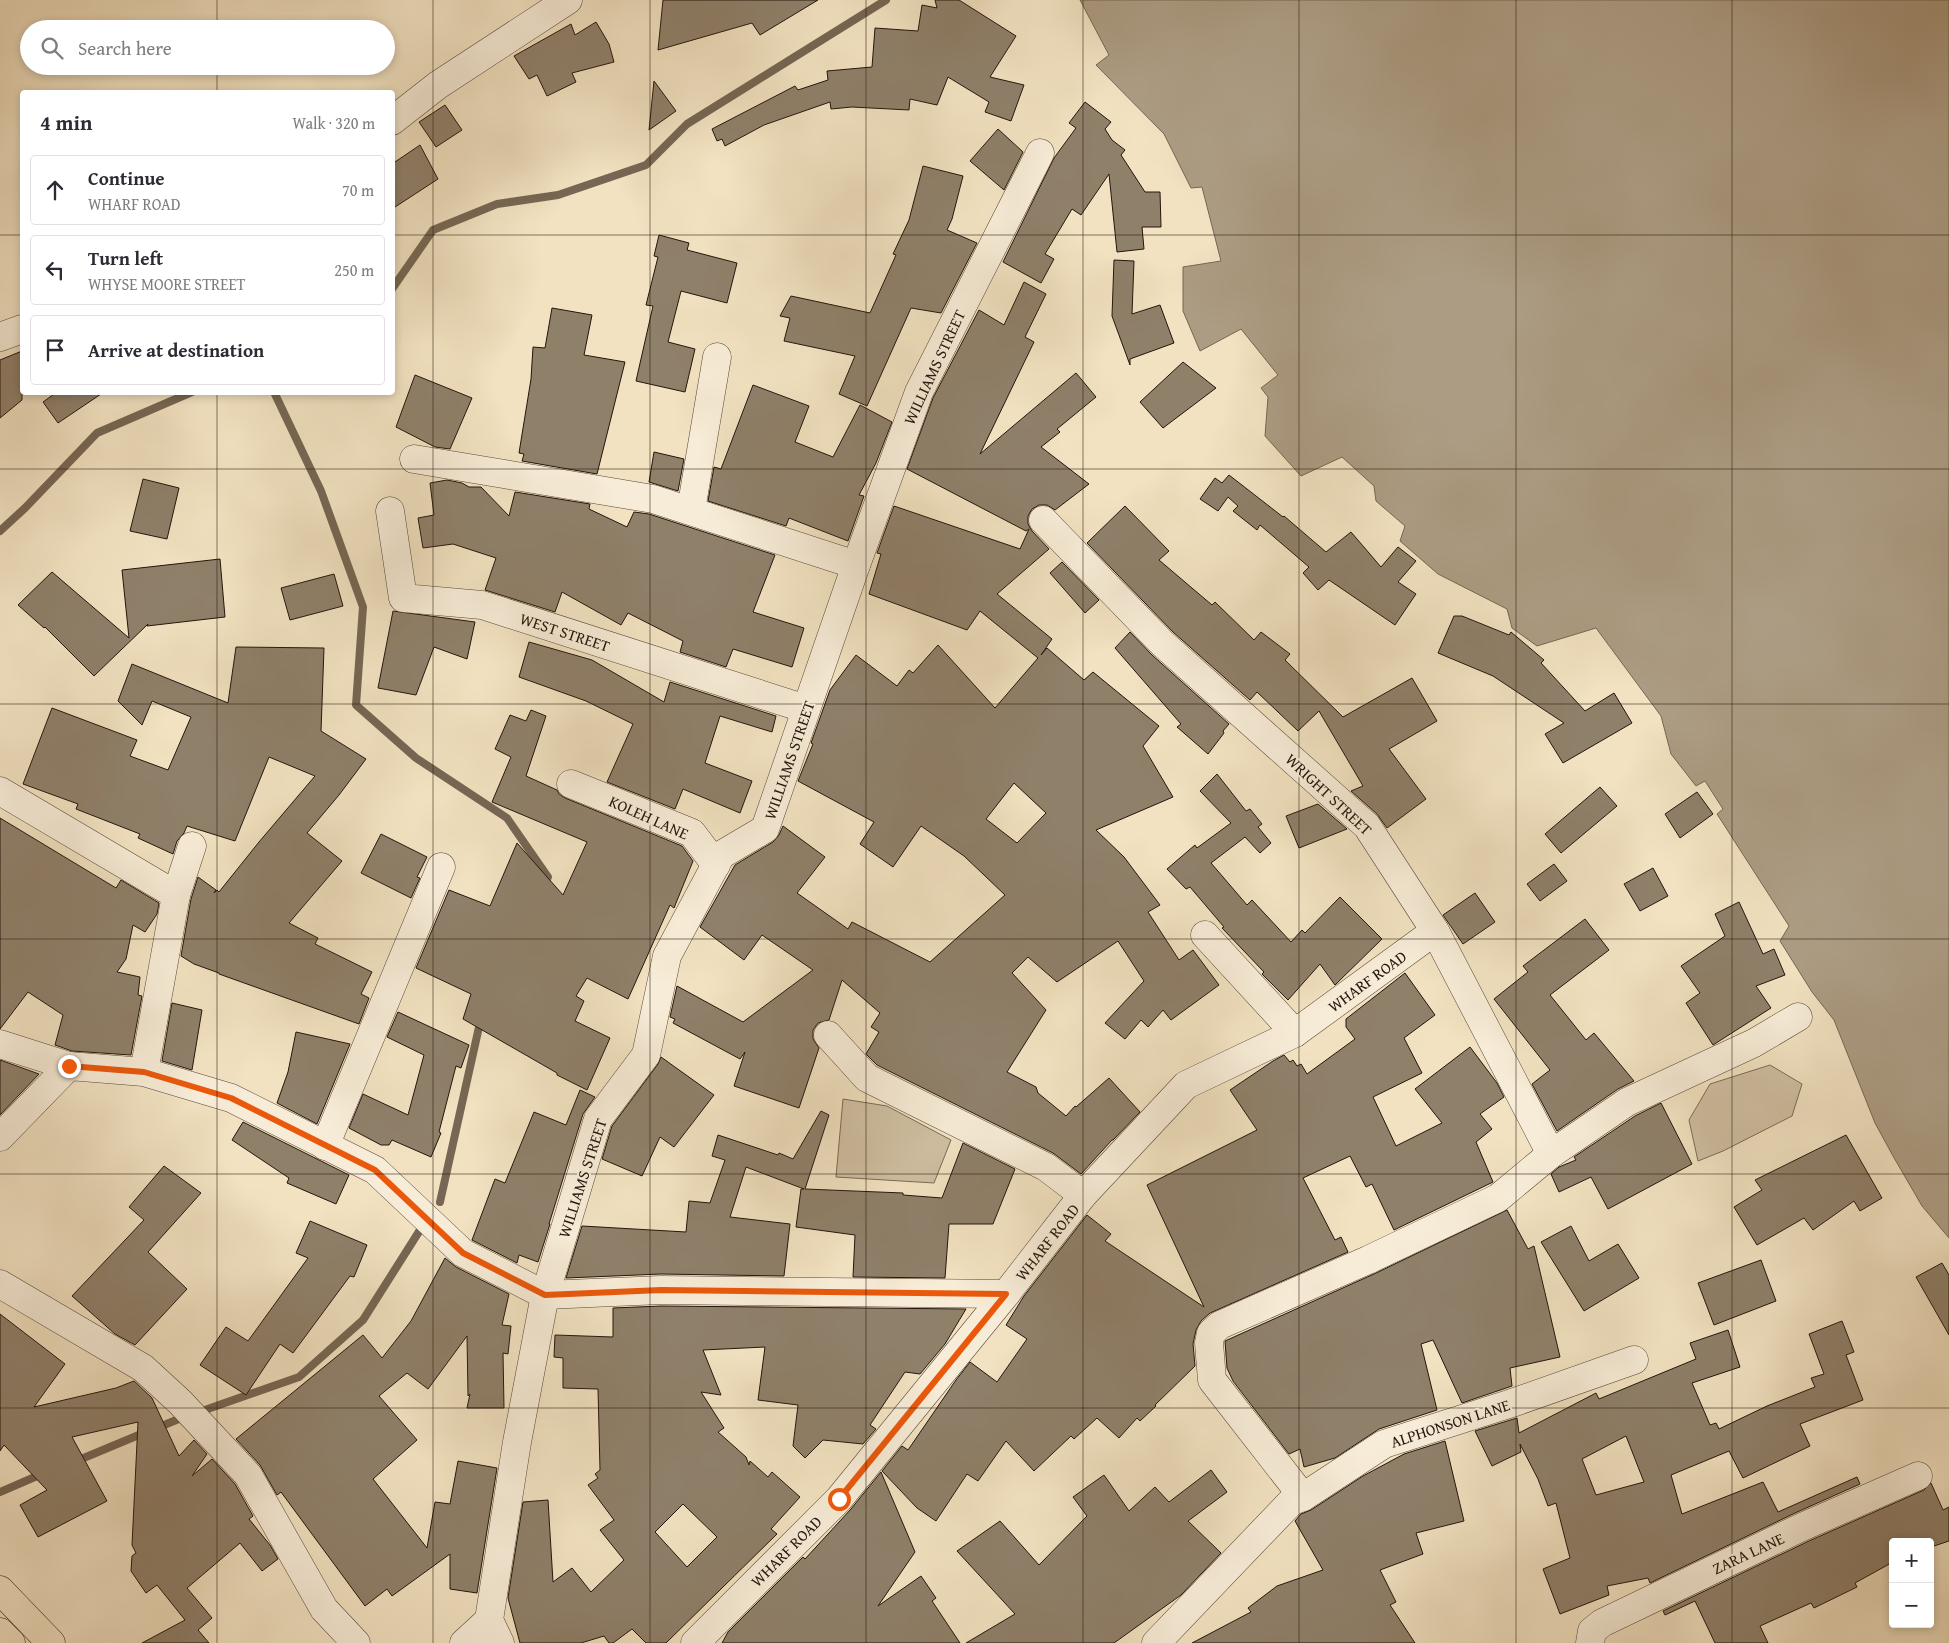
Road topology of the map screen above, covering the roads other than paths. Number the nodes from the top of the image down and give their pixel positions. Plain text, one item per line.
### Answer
1 (568, 0) edge
2 (395, 120) edge
3 (1040, 154) dead end
4 (20, 329) edge
5 (0, 337) edge
6 (717, 357) dead end
7 (414, 459) dead end
8 (692, 510) junction
9 (390, 511) dead end
10 (1043, 520) dead end
11 (856, 565) junction
12 (806, 709) junction
13 (571, 784) dead end
14 (0, 791) edge
15 (192, 846) dead end
16 (716, 865) junction
17 (441, 867) dead end
18 (176, 895) junction
19 (1436, 931) junction
20 (1205, 935) dead end
21 (1798, 1017) dead end
22 (1295, 1033) junction
23 (828, 1035) dead end
24 (0, 1044) edge
25 (69, 1066) junction
26 (144, 1072) junction
27 (0, 1136) edge
28 (325, 1146) junction
29 (1551, 1154) junction
30 (1083, 1195) junction
31 (0, 1284) edge
32 (1006, 1294) junction
33 (545, 1295) junction
34 (1634, 1360) dead end
35 (1918, 1476) dead end
36 (1303, 1497) junction
37 (0, 1590) edge
38 (494, 1631) edge
39 (0, 1632) edge
40 (11, 1643) edge
41 (51, 1643) edge
42 (356, 1643) edge
43 (464, 1643) edge
44 (695, 1643) edge
45 (1156, 1643) edge
46 (1590, 1643) edge

1 - 2 street
3 - 11 street, WILLIAMS STREET
4 - 5 street
6 - 8 street
7 - 8 street
8 - 11 street
9 - 12 street, WEST STREET
10 - 19 street, WRIGHT STREET
11 - 12 street, WILLIAMS STREET
12 - 16 street, WILLIAMS STREET
13 - 16 street, KOLEH LANE
14 - 18 street
15 - 18 street
16 - 33 street, WILLIAMS STREET
17 - 28 street
18 - 26 street
19 - 22 street, WHARF ROAD
19 - 29 street, WRIGHT STREET
20 - 22 street
21 - 29 street
22 - 30 street, WHARF ROAD
23 - 30 street
24 - 25 street
25 - 26 street
25 - 27 street
26 - 28 street
28 - 33 street
29 - 36 street
30 - 32 street, WHARF ROAD
31 - 42 street
32 - 33 street
32 - 44 street, WHARF ROAD
33 - 38 street, WILLIAMS STREET
34 - 36 street, ALPHONSON LANE
35 - 46 street, ZARA LANE
36 - 45 street, ALPHONSON LANE
37 - 41 highway
38 - 43 street
39 - 40 highway

